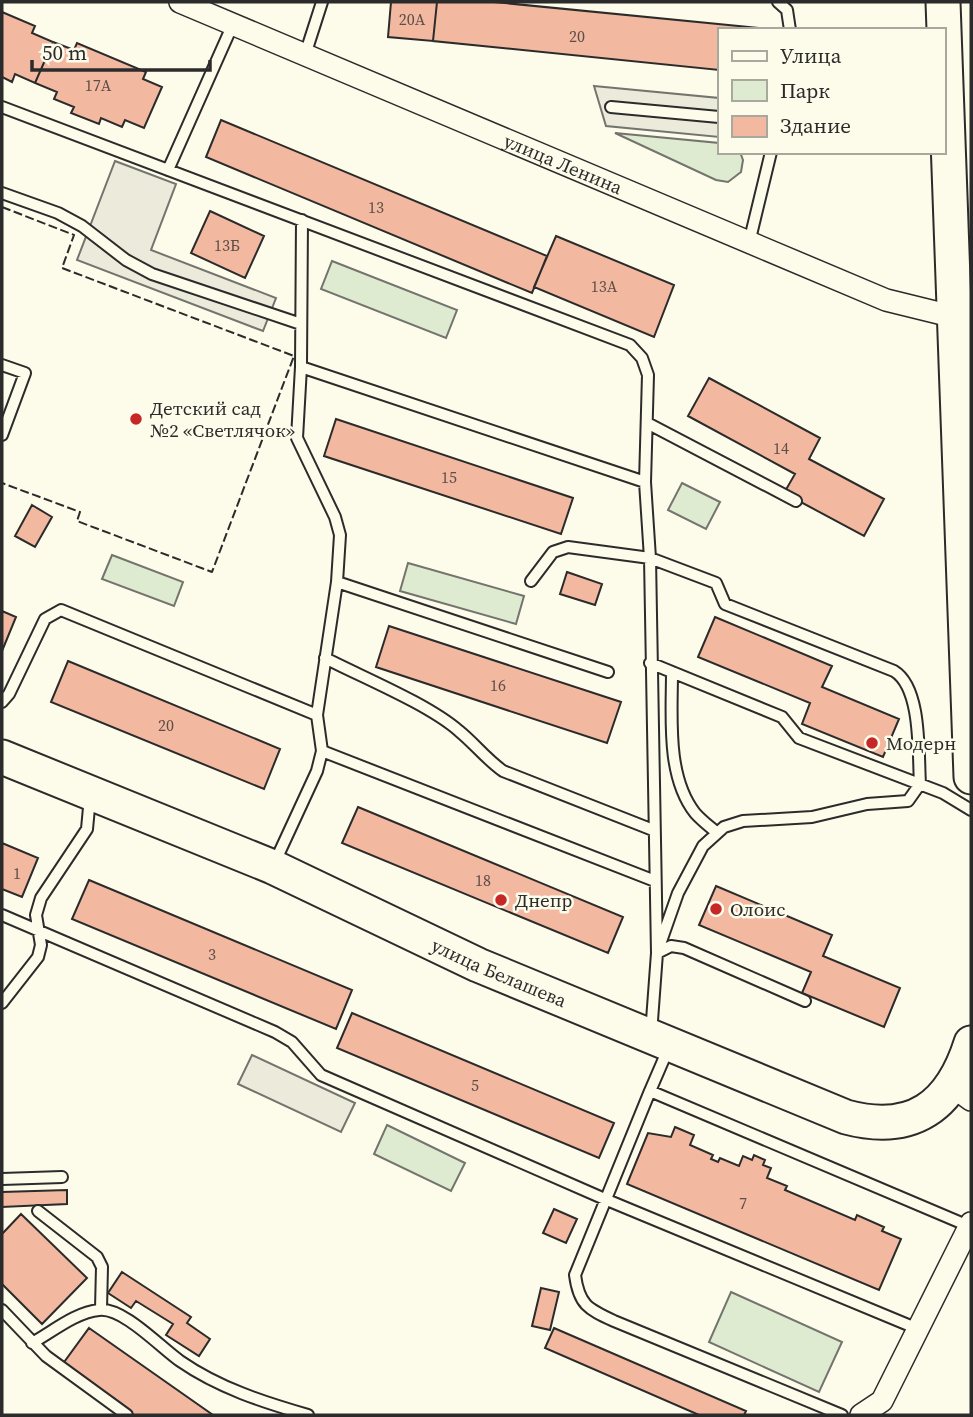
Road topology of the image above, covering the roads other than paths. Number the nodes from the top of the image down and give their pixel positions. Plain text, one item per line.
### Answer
1 (180, 2) edge
2 (322, 2) edge
3 (778, 2) edge
4 (943, 2) edge
5 (233, 24) junction
6 (790, 28) edge
7 (944, 28) edge
8 (945, 50) edge
9 (305, 55) junction
10 (2, 107) edge
11 (611, 107) dead end
12 (718, 117) edge
13 (771, 154) edge
14 (168, 170) junction
15 (2, 193) edge
16 (302, 220) junction
17 (749, 243) junction
18 (956, 315) junction
19 (301, 324) junction
20 (2, 365) edge
21 (301, 367) junction
22 (965, 422) edge
23 (649, 424) junction
24 (2, 435) edge
25 (645, 482) junction
26 (796, 501) dead end
27 (650, 558) junction
28 (967, 580) edge
29 (531, 581) dead end
30 (337, 582) junction
31 (326, 658) junction
32 (650, 663) junction
33 (608, 672) dead end
34 (672, 672) junction
35 (2, 702) edge
36 (317, 715) junction
37 (322, 751) junction
38 (2, 757) edge
39 (971, 777) edge
40 (920, 784) junction
41 (90, 791) junction
42 (971, 810) edge
43 (653, 830) junction
44 (716, 832) junction
45 (273, 867) junction
46 (655, 881) junction
47 (2, 915) edge
48 (39, 932) junction
49 (657, 953) junction
50 (805, 1001) dead end
51 (2, 1003) edge
52 (660, 1040) junction
53 (971, 1042) edge
54 (650, 1091) junction
55 (962, 1093) edge
56 (62, 1177) dead end
57 (2, 1179) edge
58 (607, 1200) junction
59 (38, 1211) dead end
60 (971, 1225) edge
61 (101, 1309) junction
62 (2, 1310) edge
63 (918, 1329) junction
64 (32, 1343) junction
65 (127, 1415) edge
66 (308, 1415) edge
67 (842, 1415) edge
68 (861, 1415) edge

1 - 5 street, улица Ленина
2 - 9 lane
3 - 6 lane
4 - 7 main road
5 - 9 street, улица Ленина
5 - 14 lane
8 - 18 main road
9 - 17 street, улица Ленина
10 - 14 lane
11 - 12 lane
13 - 17 lane
14 - 16 lane
15 - 19 lane
16 - 19 lane
16 - 23 lane
17 - 18 street, улица Ленина
18 - 22 main road
19 - 21 lane
20 - 24 lane
21 - 25 lane
21 - 30 lane
22 - 28 main road
23 - 25 lane
23 - 26 lane
25 - 27 lane
27 - 29 lane
27 - 32 lane
27 - 40 lane
28 - 39 main road
30 - 31 lane
30 - 33 lane
31 - 36 lane
31 - 43 lane
32 - 34 lane
32 - 43 lane
34 - 40 lane
34 - 44 lane
35 - 36 lane
36 - 37 lane
37 - 45 lane
37 - 46 lane
38 - 41 main road, улица Белашева
40 - 42 lane
40 - 44 lane
41 - 45 main road, улица Белашева
41 - 48 lane
43 - 46 lane
44 - 49 lane
45 - 52 main road, улица Белашева
46 - 49 lane
47 - 48 lane
48 - 51 lane
48 - 58 lane
49 - 50 lane
49 - 52 lane
52 - 54 lane
52 - 55 main road, улица Белашева
53 - 55 main road, улица Белашева
54 - 58 lane
54 - 60 lane
56 - 57 lane
58 - 63 lane
58 - 67 lane
59 - 61 lane
60 - 63 street
61 - 64 lane
61 - 66 lane
62 - 64 lane
63 - 68 street
64 - 65 lane

